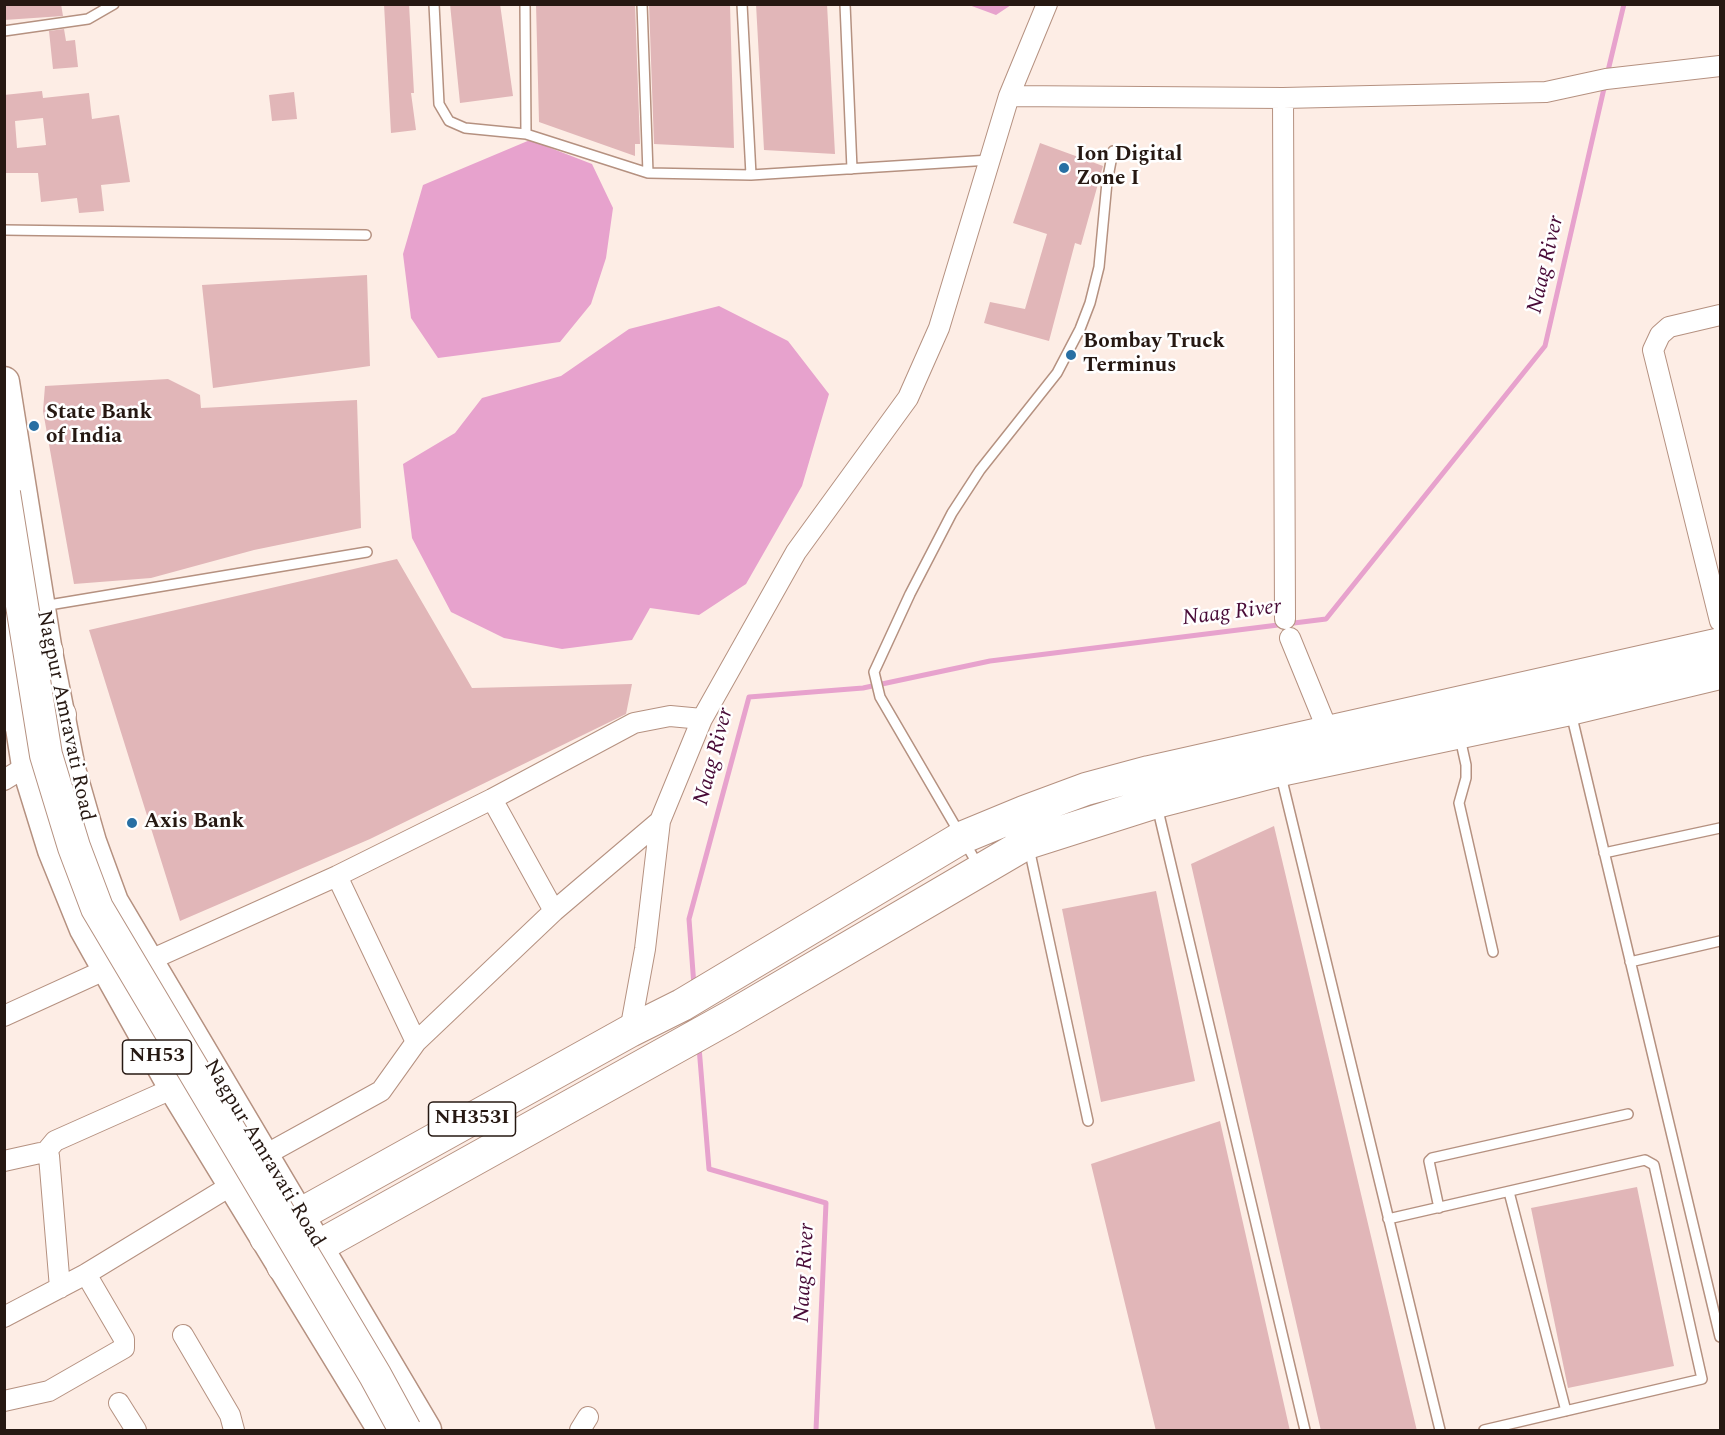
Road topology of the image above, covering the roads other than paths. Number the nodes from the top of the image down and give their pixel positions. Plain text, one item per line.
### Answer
1 (114, 4) edge
2 (434, 4) edge
3 (525, 4) edge
4 (642, 4) edge
5 (742, 4) edge
6 (845, 4) edge
7 (1047, 4) edge
8 (4, 31) edge
9 (1720, 66) edge
10 (1010, 96) junction
11 (1283, 98) junction
12 (526, 134) junction
13 (1113, 152) dead end
14 (992, 159) junction
15 (852, 169) junction
16 (648, 173) junction
17 (751, 175) junction
18 (4, 230) edge
19 (366, 235) dead end
20 (1720, 315) edge
21 (4, 382) edge
22 (4, 493) edge
23 (367, 552) dead end
24 (40, 606) junction
25 (1720, 621) edge
26 (6, 640) edge
27 (1720, 644) edge
28 (47, 652) junction
29 (1720, 673) edge
30 (1566, 694) junction
31 (60, 715) junction
32 (12, 716) edge
33 (702, 719) junction
34 (1328, 731) junction
35 (1459, 733) junction
36 (1280, 770) junction
37 (16, 773) edge
38 (1153, 787) junction
39 (492, 799) junction
40 (660, 820) junction
41 (1720, 828) edge
42 (961, 838) junction
43 (1028, 843) junction
44 (1604, 853) junction
45 (980, 868) junction
46 (337, 876) junction
47 (554, 910) junction
48 (1720, 941) edge
49 (1493, 952) dead end
50 (148, 961) junction
51 (1630, 962) junction
52 (106, 969) junction
53 (4, 1016) edge
54 (630, 1031) junction
55 (416, 1042) junction
56 (174, 1088) junction
57 (1628, 1114) dead end
58 (1088, 1121) dead end
59 (45, 1153) junction
60 (265, 1155) junction
61 (4, 1161) edge
62 (232, 1185) junction
63 (1509, 1192) junction
64 (1439, 1208) junction
65 (299, 1215) junction
66 (1388, 1219) junction
67 (266, 1238) junction
68 (318, 1247) junction
69 (283, 1266) junction
70 (86, 1274) junction
71 (60, 1288) junction
72 (4, 1317) edge
73 (183, 1335) dead end
74 (1720, 1337) edge
75 (4, 1401) edge
76 (119, 1403) dead end
77 (1566, 1411) junction
78 (136, 1431) edge
79 (234, 1431) edge
80 (383, 1431) edge
81 (405, 1431) edge
82 (426, 1431) edge
83 (1305, 1431) edge
84 (1440, 1431) edge
85 (1484, 1431) edge

1 - 8 lane
2 - 12 lane
3 - 12 lane
4 - 16 lane
5 - 17 lane
6 - 15 lane
7 - 10 street
9 - 11 street
10 - 11 street
10 - 14 street
11 - 34 street
12 - 16 lane
13 - 42 lane
14 - 15 lane
14 - 33 street
15 - 17 lane
16 - 17 lane
18 - 19 lane
20 - 25 street
21 - 24 main road, Nagpur Amravati Road / NH53
22 - 81 highway, bridge
23 - 24 lane
24 - 28 main road, Nagpur Amravati Road / NH53
26 - 28 highway
26 - 32 main road, Nagpur Amravati Road / NH53
27 - 30 highway
28 - 31 main road, Nagpur Amravati Road / NH53
29 - 30 highway
30 - 34 highway
30 - 35 highway
30 - 44 lane
31 - 32 highway
31 - 50 main road, Nagpur Amravati Road / NH53
32 - 37 main road, Nagpur Amravati Road / NH53
33 - 39 street
33 - 40 street
34 - 38 highway
35 - 36 highway
35 - 49 lane
36 - 38 highway
36 - 66 lane
37 - 52 main road, Nagpur Amravati Road / NH53
38 - 42 highway
38 - 43 highway
38 - 83 lane
39 - 46 street
39 - 47 street
40 - 47 street
40 - 54 street
41 - 44 lane
42 - 45 lane
42 - 54 highway, NH353I
43 - 45 highway
43 - 58 lane
44 - 51 lane
45 - 68 highway, NH353I
46 - 50 street
46 - 55 street
47 - 55 street
48 - 51 lane
50 - 60 main road, Nagpur Amravati Road / NH53
51 - 74 lane
52 - 53 street
52 - 56 main road, Nagpur Amravati Road / NH53
54 - 65 highway, NH353I
55 - 60 street
56 - 59 street
56 - 62 main road, Nagpur Amravati Road / NH53
57 - 64 lane
59 - 61 street
59 - 71 street
60 - 65 main road, Nagpur Amravati Road / NH53
62 - 67 main road, Nagpur Amravati Road / NH53
62 - 70 street
63 - 64 lane
63 - 77 lane
63 - 77 lane
64 - 66 lane
65 - 67 highway, NH353I
65 - 68 main road, Nagpur Amravati Road / NH53
66 - 84 lane
67 - 69 main road, Nagpur Amravati Road / NH53
68 - 69 highway, NH353I
68 - 82 main road, Nagpur Amravati Road / NH53
69 - 80 main road, Nagpur Amravati Road / NH53
70 - 71 street
70 - 75 street
71 - 72 street
73 - 79 street
76 - 78 street
77 - 85 lane

